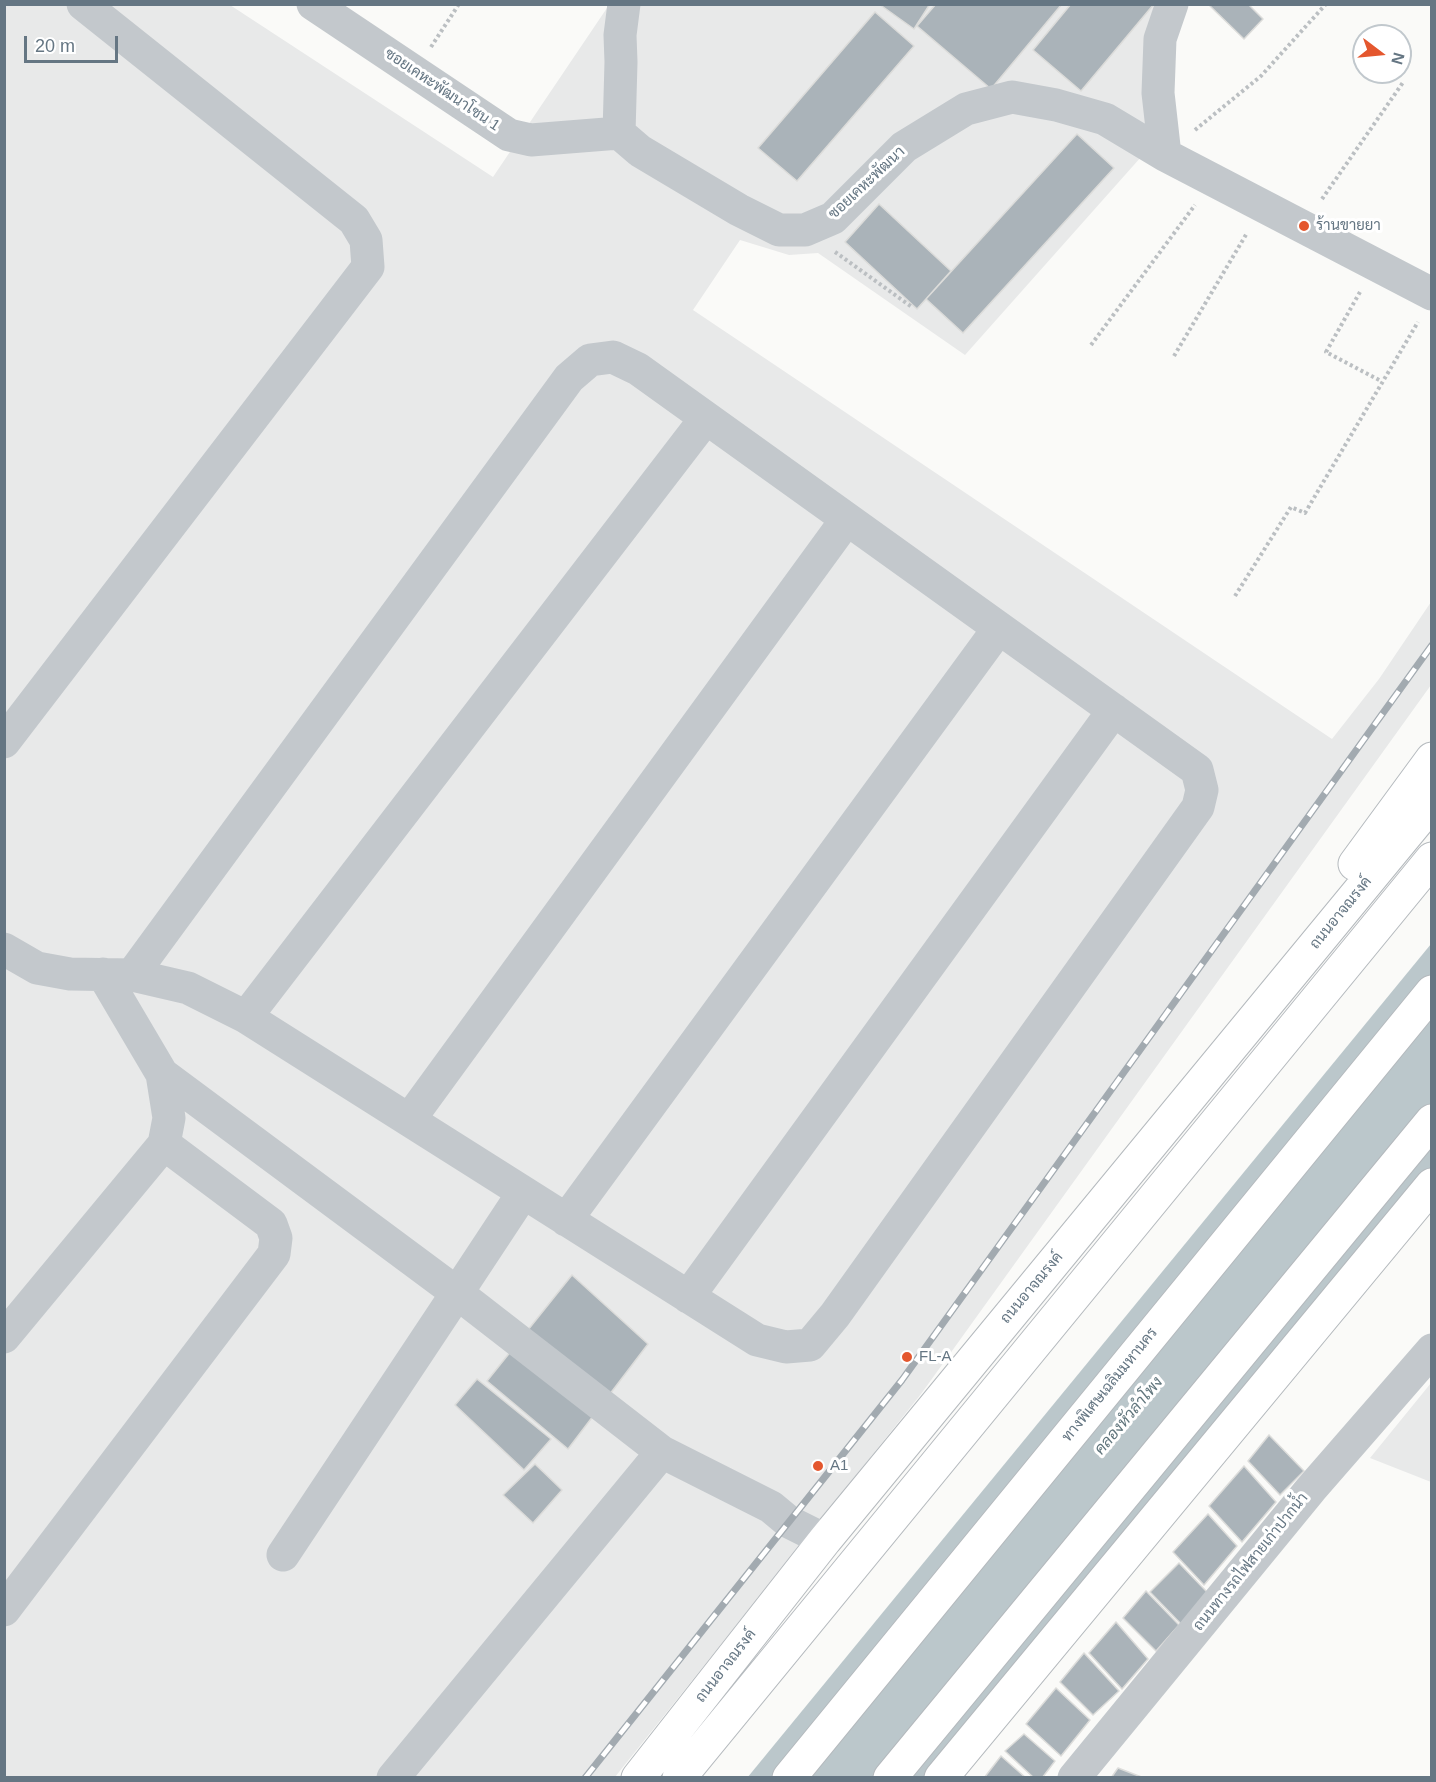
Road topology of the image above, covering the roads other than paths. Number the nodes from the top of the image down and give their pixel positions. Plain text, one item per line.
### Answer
1 (83, 4) edge
2 (313, 4) edge
3 (624, 4) edge
4 (1172, 4) edge
5 (619, 133) junction
6 (1165, 155) junction
7 (1426, 306) edge
8 (706, 418) junction
9 (847, 519) junction
10 (999, 628) junction
11 (1114, 710) junction
12 (4, 742) edge
13 (1431, 759) edge
14 (1431, 803) edge
15 (1431, 859) edge
16 (4, 949) edge
17 (118, 975) junction
18 (1431, 992) edge
19 (246, 1017) junction
20 (1247, 1029) junction
21 (162, 1074) junction
22 (409, 1120) junction
23 (1431, 1121) edge
24 (164, 1144) junction
25 (1431, 1185) edge
26 (523, 1193) junction
27 (566, 1220) junction
28 (457, 1293) junction
29 (688, 1297) junction
30 (4, 1337) edge
31 (1431, 1350) edge
32 (662, 1452) junction
33 (825, 1540) junction
34 (283, 1555) dead end
35 (4, 1610) edge
36 (393, 1778) edge
37 (638, 1778) edge
38 (679, 1778) edge
39 (789, 1778) edge
40 (890, 1778) edge
41 (940, 1778) edge
42 (1074, 1778) edge

1 - 12 street
2 - 5 street, ซอยเคหะพัฒนาโซน 1
3 - 5 street
4 - 6 street
5 - 6 street, ซอยเคหะพัฒนา
6 - 7 street, ซอยเคหะพัฒนา
8 - 9 street
8 - 17 street
8 - 19 street
9 - 10 street
9 - 22 street
10 - 11 street
10 - 27 street
11 - 29 street
11 - 29 street
13 - 20 main road
14 - 20 main road, ถนนอาจณรงค์
15 - 38 main road
16 - 17 street
17 - 19 street
17 - 21 street
18 - 39 main road, ทางพิเศษเฉลิมมหานคร
19 - 22 street
20 - 33 main road, ถนนอาจณรงค์
21 - 24 street
21 - 28 street
22 - 26 street
23 - 40 main road
24 - 30 street
24 - 35 street
25 - 41 main road
26 - 27 street
26 - 28 street
27 - 29 street
28 - 32 street
28 - 34 street
31 - 42 street, ถนนทางรถไฟสายเก่าปากน้ำ
32 - 33 street
32 - 36 street
33 - 37 main road, ถนนอาจณรงค์

